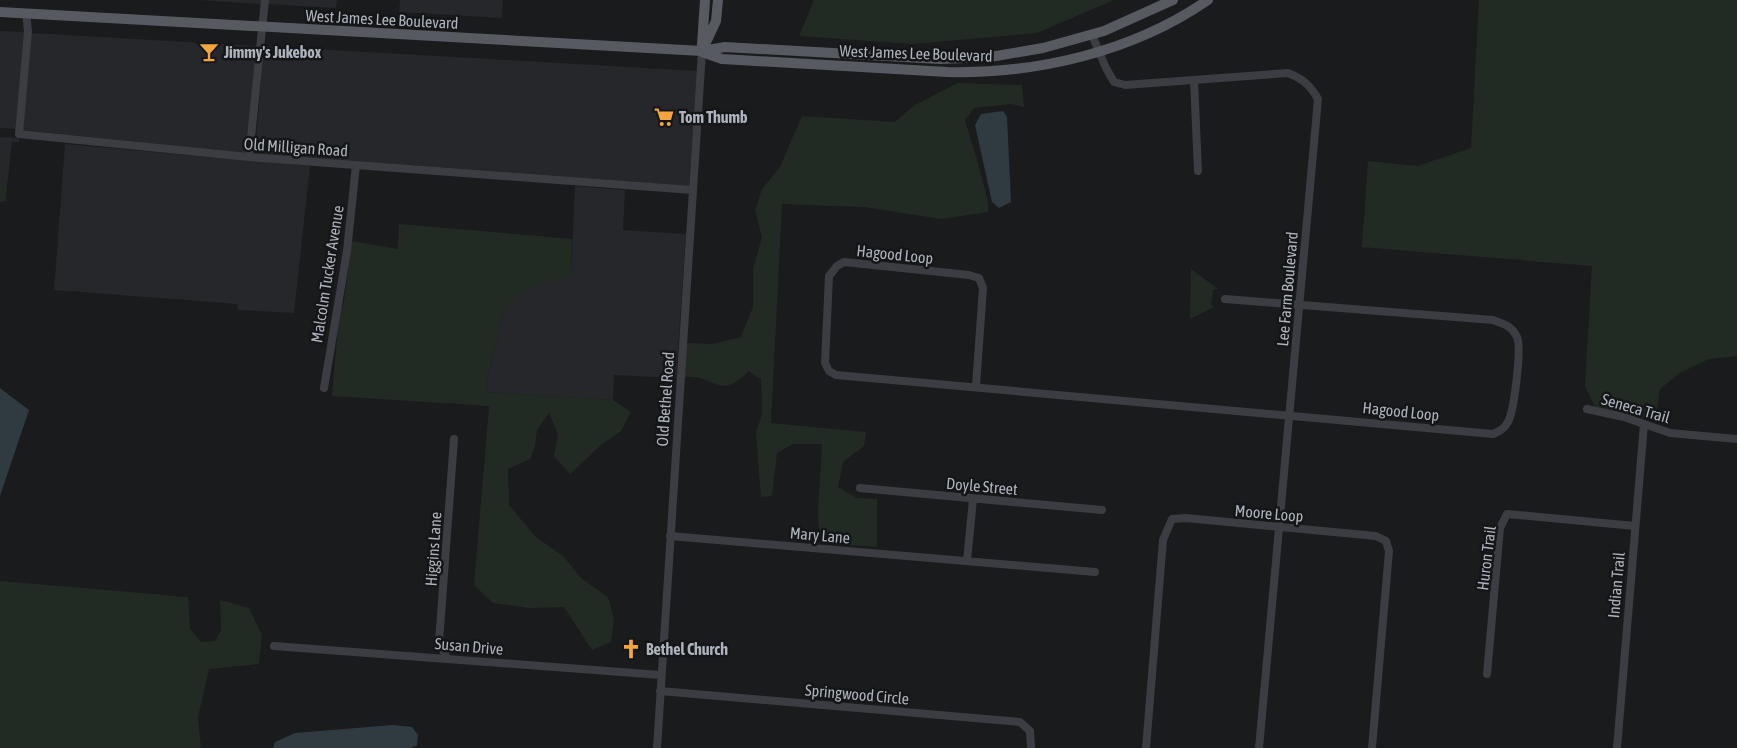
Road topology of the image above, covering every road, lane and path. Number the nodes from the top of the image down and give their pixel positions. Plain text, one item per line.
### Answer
1 (265, 0) edge
2 (705, 0) edge
3 (718, 0) edge
4 (1174, 0) edge
5 (1208, 0) edge
6 (0, 12) edge
7 (26, 13) junction
8 (262, 26) junction
9 (1092, 35) junction
10 (702, 51) junction
11 (1098, 51) junction
12 (1194, 80) junction
13 (249, 157) junction
14 (356, 165) junction
15 (1198, 171) dead end
16 (692, 190) junction
17 (1225, 298) dead end
18 (1300, 303) junction
19 (976, 386) junction
20 (324, 388) dead end
21 (1587, 409) dead end
22 (1290, 414) junction
23 (1644, 424) junction
24 (454, 439) dead end
25 (1737, 439) edge
26 (860, 488) dead end
27 (973, 499) junction
28 (1102, 510) dead end
29 (1635, 526) junction
30 (1279, 528) junction
31 (670, 536) junction
32 (968, 561) junction
33 (1095, 572) dead end
34 (274, 646) dead end
35 (448, 658) junction
36 (1487, 674) dead end
37 (661, 675) junction
38 (660, 691) junction
39 (657, 748) edge
40 (1031, 748) edge
41 (1146, 748) edge
42 (1259, 748) edge
43 (1372, 748) edge
44 (1617, 748) edge

1 - 8 street
2 - 10 main road
3 - 10 main road
4 - 9 main road, West James Lee Boulevard
5 - 11 main road, West James Lee Boulevard
6 - 7 main road, West James Lee Boulevard
7 - 8 main road, West James Lee Boulevard
7 - 13 street, Old Milligan Road
8 - 10 main road, West James Lee Boulevard
8 - 13 street
9 - 10 main road, West James Lee Boulevard
9 - 11 street, Lee Farm Boulevard
10 - 11 main road, West James Lee Boulevard
10 - 16 street, Old Bethel Road
11 - 12 street, Lee Farm Boulevard
12 - 15 street
12 - 18 street, Lee Farm Boulevard
13 - 14 street, Old Milligan Road
14 - 16 street, Old Milligan Road
14 - 20 street, Malcolm Tucker Avenue
16 - 31 street, Old Bethel Road
17 - 18 street, Hagood Loop
18 - 22 street, Lee Farm Boulevard
18 - 22 street, Hagood Loop
19 - 19 street, Hagood Loop
19 - 22 street, Hagood Loop
21 - 23 street, Seneca Trail
22 - 30 street, Lee Farm Boulevard
23 - 25 street, Seneca Trail
23 - 29 street, Indian Trail
24 - 35 street, Higgins Lane
26 - 27 street, Doyle Street
27 - 28 street, Doyle Street
27 - 32 street
29 - 36 street, Huron Trail
29 - 44 street, Indian Trail
30 - 41 street, Moore Loop
30 - 42 street, Lee Farm Boulevard
30 - 43 street, Moore Loop
31 - 32 street, Mary Lane
31 - 37 street, Old Bethel Road
32 - 33 street, Mary Lane
34 - 35 street, Susan Drive
35 - 37 street, Susan Drive
37 - 38 street, Old Bethel Road
38 - 39 street, Old Bethel Road
38 - 40 street, Springwood Circle

